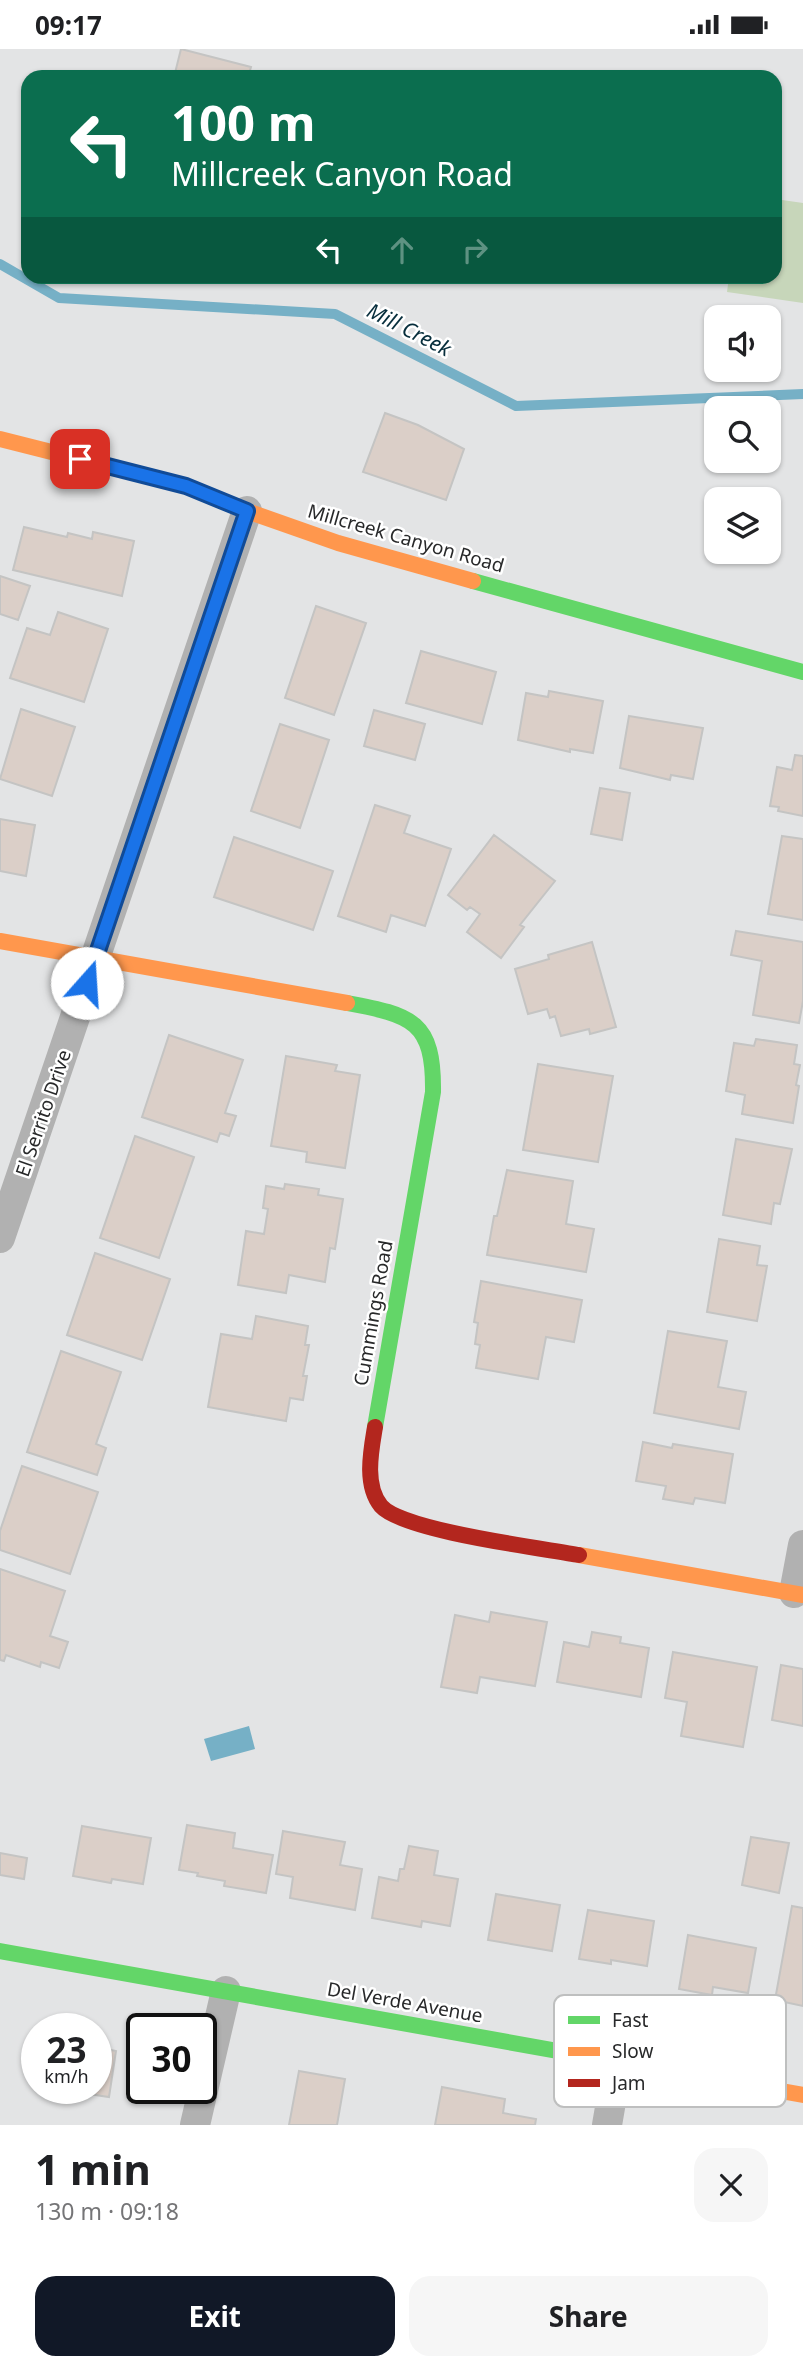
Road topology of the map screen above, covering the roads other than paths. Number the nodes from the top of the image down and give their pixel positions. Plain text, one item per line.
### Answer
1 (0, 439) edge
2 (247, 511) junction
3 (803, 672) edge
4 (0, 941) edge
5 (96, 957) junction
6 (0, 1238) edge
7 (803, 1545) edge
8 (799, 1594) edge
9 (0, 1951) edge
10 (226, 1991) junction
11 (554, 2050) edge
12 (610, 2107) edge
13 (195, 2125) edge
14 (607, 2125) edge

1 - 2 street, Millcreek Canyon Road
2 - 3 street, Millcreek Canyon Road
2 - 5 street, El Serrito Drive
4 - 5 street
5 - 6 street, El Serrito Drive
5 - 8 street, Cummings Road
7 - 8 street
9 - 10 street, Del Verde Avenue
10 - 11 street, Del Verde Avenue
10 - 13 street
12 - 14 street

